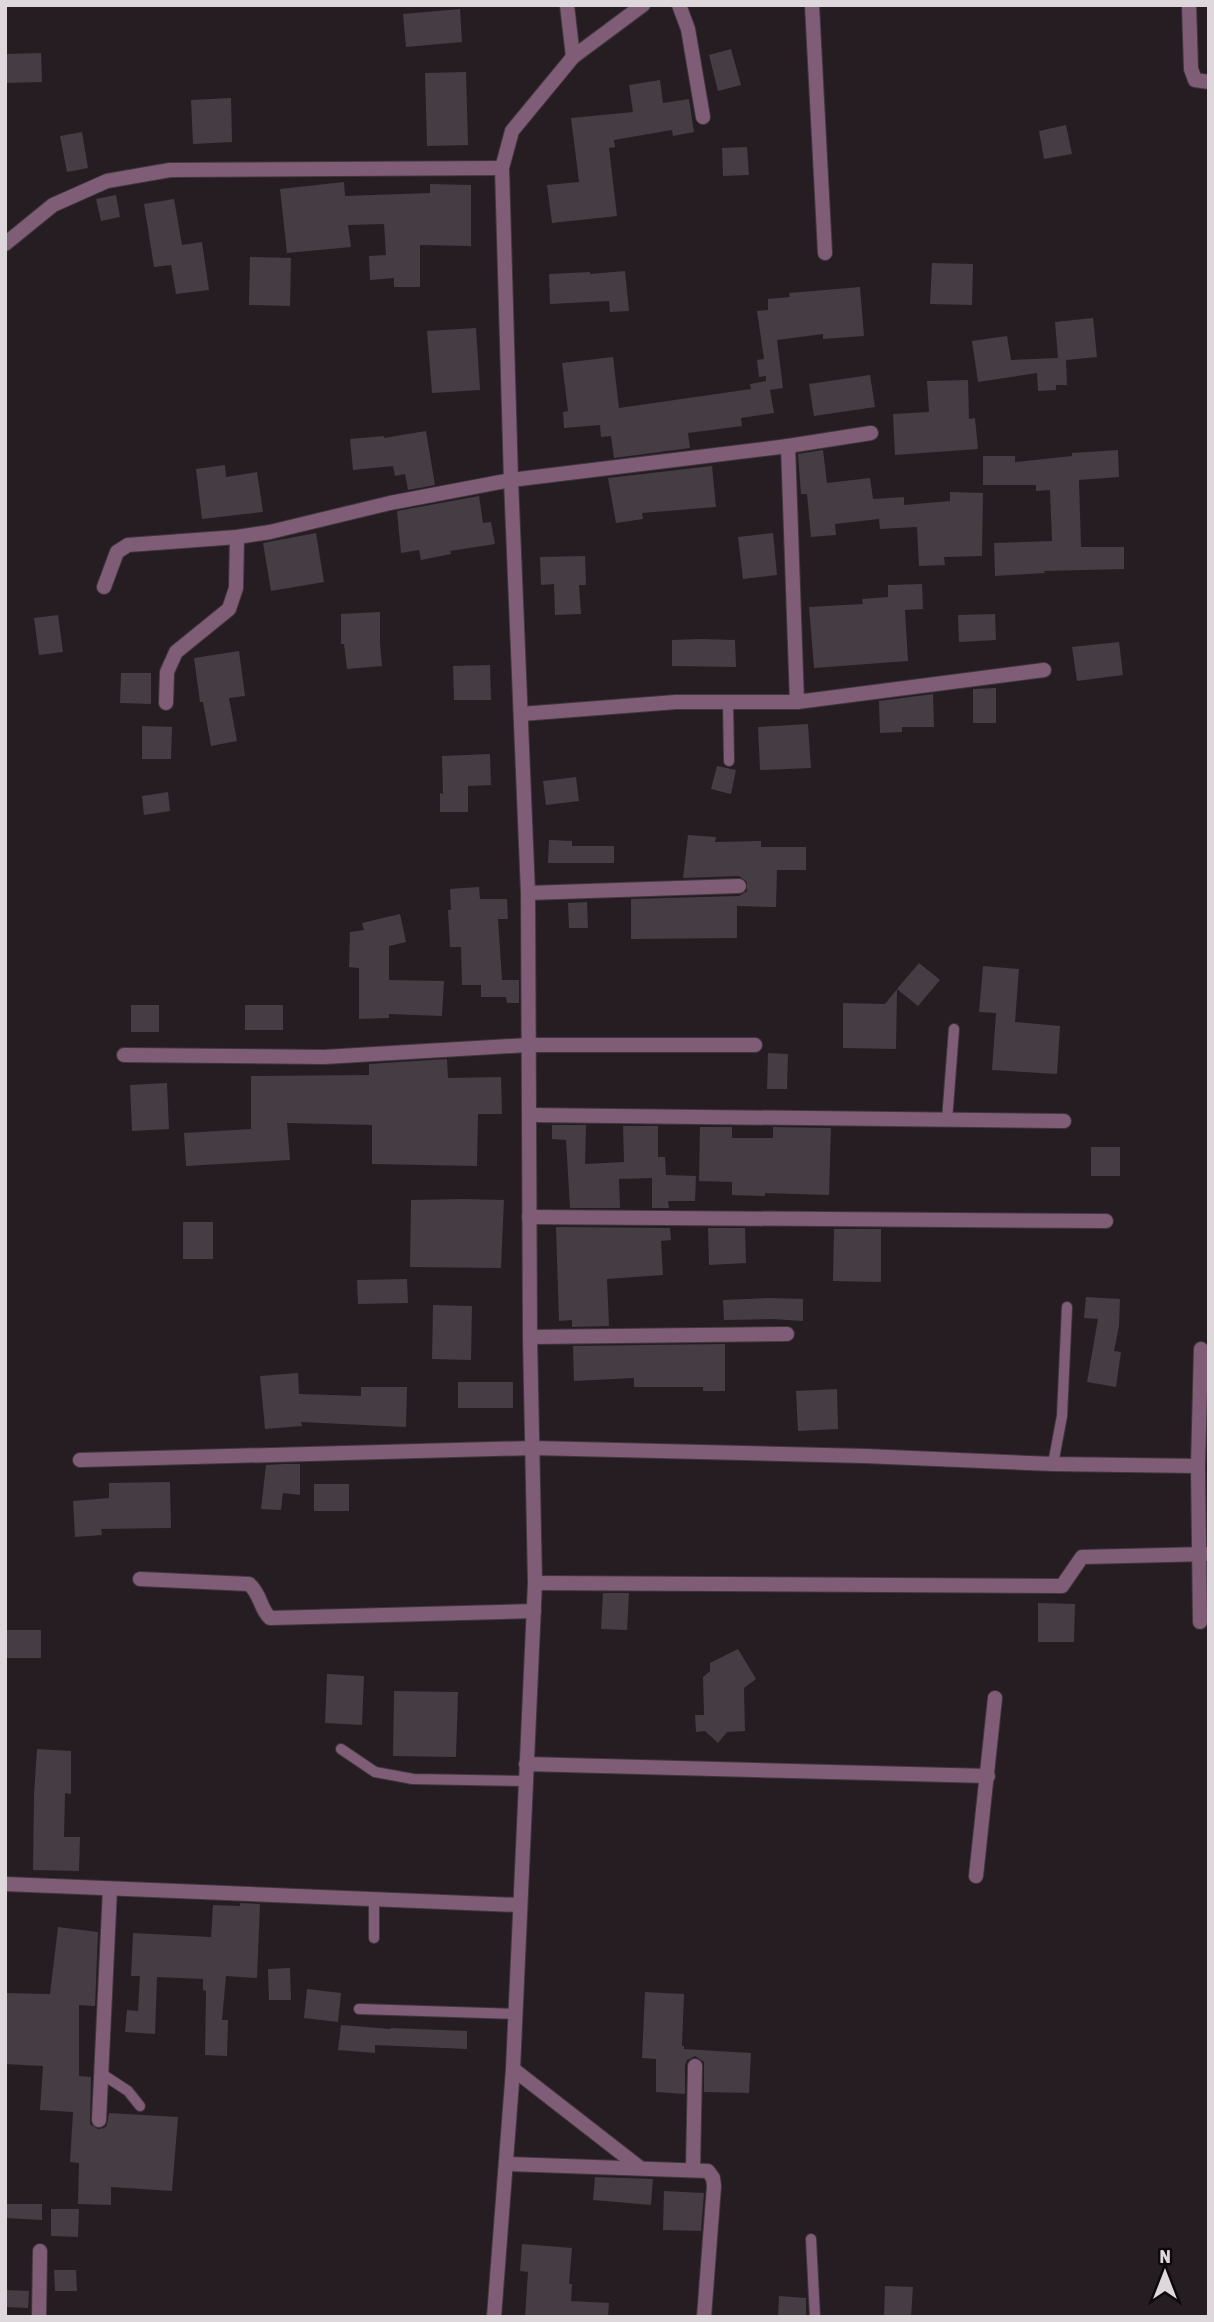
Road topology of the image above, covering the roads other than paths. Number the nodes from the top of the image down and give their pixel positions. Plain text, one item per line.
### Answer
1 (567, 5) edge
2 (643, 5) edge
3 (679, 5) edge
4 (812, 5) edge
5 (1189, 5) edge
6 (573, 57) junction
7 (1209, 82) edge
8 (703, 117) dead end
9 (502, 168) junction
10 (5, 244) edge
11 (825, 253) dead end
12 (871, 433) dead end
13 (788, 446) junction
14 (511, 480) junction
15 (237, 537) junction
16 (104, 587) dead end
17 (1044, 670) dead end
18 (797, 702) junction
19 (166, 703) dead end
20 (728, 703) junction
21 (521, 714) junction
22 (729, 761) dead end
23 (739, 886) dead end
24 (528, 893) junction
25 (954, 1029) dead end
26 (528, 1045) junction
27 (755, 1045) dead end
28 (124, 1055) dead end
29 (528, 1115) junction
30 (947, 1120) junction
31 (1063, 1121) dead end
32 (529, 1217) junction
33 (1106, 1221) dead end
34 (1067, 1307) dead end
35 (787, 1334) dead end
36 (530, 1337) junction
37 (1200, 1349) dead end
38 (533, 1448) junction
39 (80, 1460) dead end
40 (1053, 1464) junction
41 (1198, 1466) junction
42 (1204, 1554) edge
43 (140, 1579) dead end
44 (535, 1583) junction
45 (534, 1611) junction
46 (1200, 1622) dead end
47 (995, 1698) dead end
48 (341, 1749) dead end
49 (526, 1764) junction
50 (988, 1776) junction
51 (525, 1781) junction
52 (976, 1876) dead end
53 (5, 1884) edge
54 (110, 1889) junction
55 (374, 1899) junction
56 (519, 1905) junction
57 (374, 1938) dead end
58 (359, 2010) dead end
59 (514, 2014) junction
60 (695, 2066) dead end
61 (513, 2069) junction
62 (102, 2074) junction
63 (140, 2106) dead end
64 (99, 2120) dead end
65 (506, 2164) junction
66 (639, 2168) junction
67 (693, 2169) junction
68 (811, 2239) dead end
69 (40, 2251) dead end
70 (39, 2317) edge
71 (494, 2317) edge
72 (705, 2317) edge
73 (815, 2317) edge

1 - 6 street
2 - 6 street
3 - 8 street
4 - 11 street
5 - 7 street
6 - 9 street
9 - 10 street
9 - 14 street
12 - 13 street
13 - 14 street
13 - 18 street
14 - 15 street
14 - 21 street
15 - 16 street
15 - 19 street
17 - 18 street
18 - 20 street
20 - 21 street
20 - 22 lane
21 - 24 street
23 - 24 street
24 - 26 street
25 - 30 lane
26 - 27 street
26 - 28 street
26 - 29 street
29 - 30 street
29 - 32 street
30 - 31 street
32 - 33 street
32 - 36 street
34 - 40 lane
35 - 36 street
36 - 38 street
37 - 41 street
38 - 39 street
38 - 40 street
38 - 44 street
40 - 41 street
41 - 42 street
42 - 44 street
42 - 46 street
43 - 45 street
44 - 45 street
45 - 49 street
47 - 50 street
48 - 51 lane
49 - 50 street
49 - 51 street
50 - 52 street
51 - 56 street
53 - 54 street
54 - 55 street
54 - 62 street
55 - 56 street
55 - 57 lane
56 - 59 street
58 - 59 lane
59 - 61 street
60 - 67 street
61 - 65 street
61 - 66 street
62 - 63 lane
62 - 64 street
65 - 66 street
65 - 71 street
66 - 67 street
67 - 72 street
68 - 73 lane
69 - 70 street

